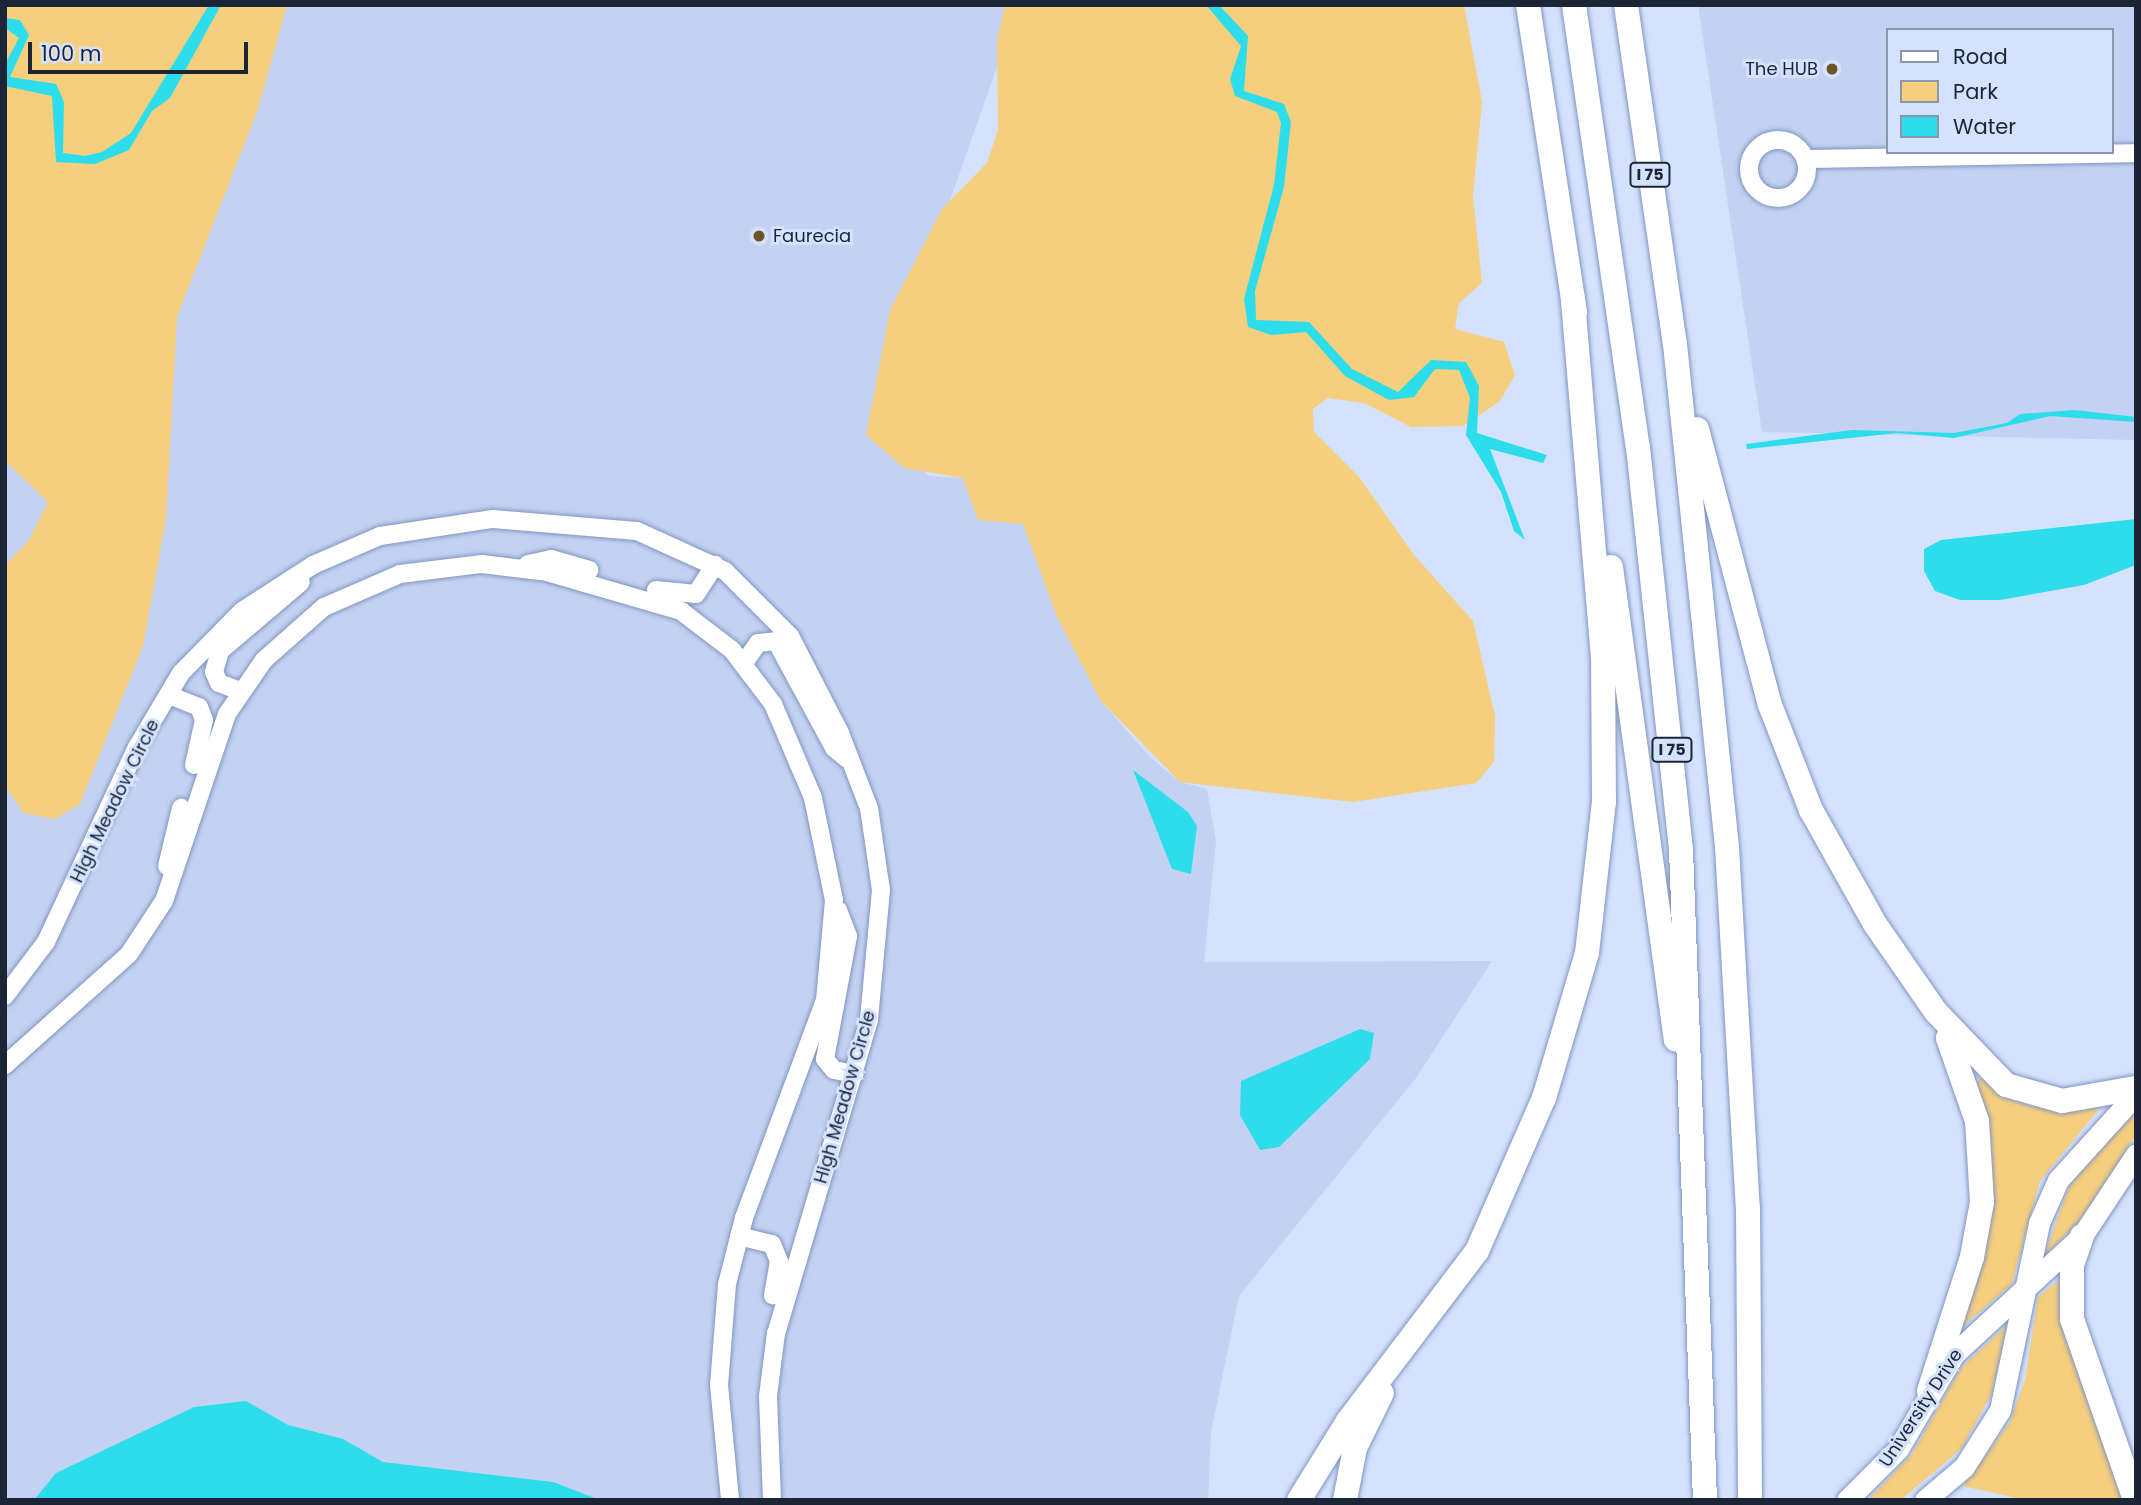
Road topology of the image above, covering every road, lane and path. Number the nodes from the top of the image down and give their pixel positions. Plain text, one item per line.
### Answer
1 (1528, 5) edge
2 (1574, 5) edge
3 (1626, 5) edge
4 (2113, 153) edge
5 (2136, 153) edge
6 (2081, 154) edge
7 (1806, 159) dead end
8 (1573, 298) junction
9 (1675, 344) junction
10 (313, 565) junction
11 (715, 565) junction
12 (517, 566) junction
13 (744, 663) junction
14 (240, 691) junction
15 (169, 695) junction
16 (855, 765) junction
17 (834, 900) junction
18 (164, 901) junction
19 (5, 996) edge
20 (1936, 1012) junction
21 (5, 1065) edge
22 (855, 1074) junction
23 (2136, 1088) edge
24 (2136, 1094) edge
25 (2136, 1154) edge
26 (1699, 1200) junction
27 (739, 1236) junction
28 (2082, 1236) junction
29 (2026, 1288) junction
30 (1405, 1349) junction
31 (1929, 1391) junction
32 (768, 1396) junction
33 (730, 1500) edge
34 (772, 1500) edge
35 (1299, 1500) edge
36 (1345, 1500) edge
37 (1705, 1500) edge
38 (1750, 1500) edge
39 (1847, 1500) edge
40 (1925, 1500) edge
41 (2135, 1500) edge

1 - 8 highway
2 - 26 highway, I 75
3 - 9 highway, I 75
4 - 5 street
6 - 7 street
8 - 26 highway
8 - 30 highway
9 - 20 highway
9 - 38 highway, I 75
10 - 11 street, High Meadow Circle
10 - 14 street
10 - 15 street, High Meadow Circle
11 - 12 street
11 - 16 street, High Meadow Circle
12 - 13 street
12 - 14 street
13 - 16 street
13 - 17 street
14 - 18 street
15 - 18 street
15 - 19 street, High Meadow Circle
16 - 22 street, High Meadow Circle
17 - 22 street
17 - 27 street
18 - 21 street
20 - 23 highway
20 - 31 highway
22 - 32 street, High Meadow Circle
24 - 29 main road
25 - 28 main road, University Drive
26 - 37 highway, I 75
27 - 32 street
27 - 33 street
28 - 29 main road, University Drive
28 - 41 highway
29 - 31 main road, University Drive
29 - 40 main road
30 - 35 highway
30 - 36 highway
31 - 39 main road, University Drive
32 - 34 street, High Meadow Circle

